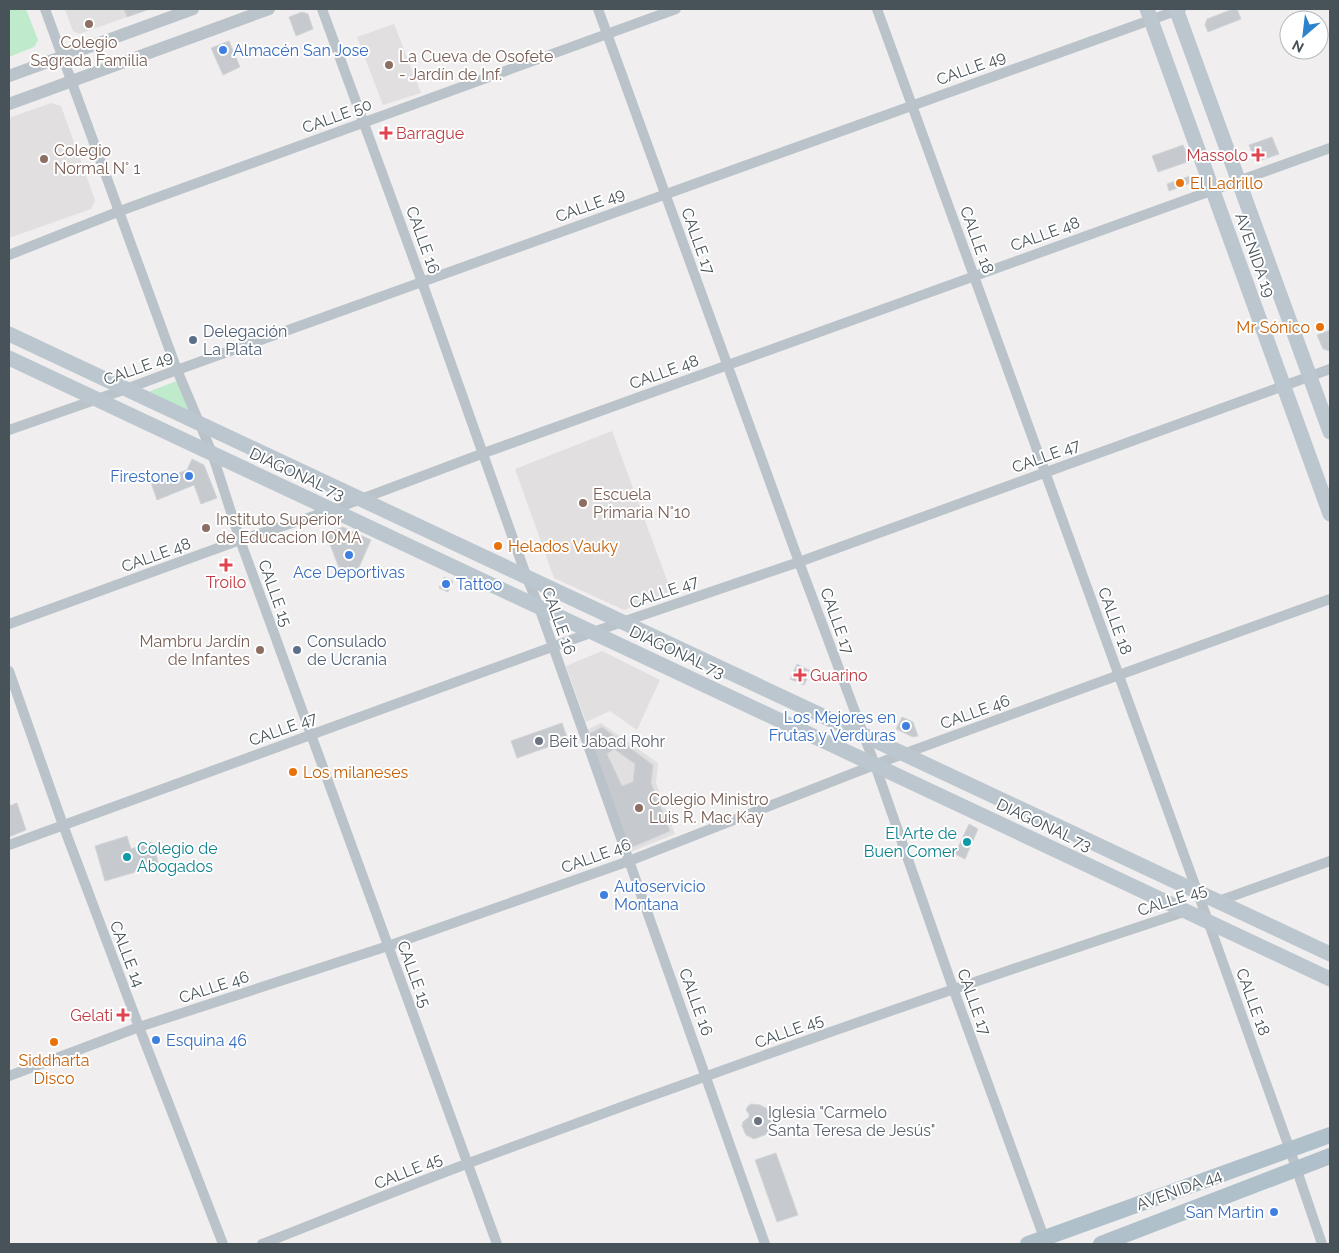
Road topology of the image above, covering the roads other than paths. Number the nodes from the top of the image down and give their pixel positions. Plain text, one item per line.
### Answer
1 (46, 9) edge
2 (193, 9) edge
3 (269, 9) edge
4 (322, 9) edge
5 (598, 9) edge
6 (676, 9) edge
7 (877, 9) edge
8 (1178, 9) edge
9 (1149, 14) edge
10 (607, 34) junction
11 (63, 56) junction
12 (9, 76) edge
13 (72, 80) junction
14 (9, 104) edge
15 (912, 106) junction
16 (364, 122) junction
17 (1330, 148) edge
18 (1239, 181) junction
19 (1213, 190) junction
20 (665, 194) junction
21 (120, 212) junction
22 (9, 255) edge
23 (974, 276) junction
24 (422, 282) junction
25 (9, 334) edge
26 (9, 358) edge
27 (727, 365) junction
28 (1330, 369) edge
29 (177, 370) junction
30 (1310, 376) junction
31 (1284, 386) junction
32 (126, 389) junction
33 (96, 399) junction
34 (199, 424) junction
35 (9, 430) edge
36 (1330, 432) edge
37 (212, 453) junction
38 (484, 453) junction
39 (1045, 472) junction
40 (360, 499) junction
41 (332, 510) junction
42 (1330, 514) edge
43 (240, 540) junction
44 (799, 562) junction
45 (527, 578) junction
46 (1330, 598) edge
47 (539, 607) junction
48 (622, 622) junction
49 (9, 624) edge
50 (593, 632) junction
51 (554, 647) junction
52 (9, 671) edge
53 (1119, 674) junction
54 (862, 734) junction
55 (311, 735) junction
56 (904, 754) junction
57 (874, 765) junction
58 (63, 825) junction
59 (9, 845) edge
60 (1330, 860) edge
61 (629, 861) junction
62 (1206, 900) junction
63 (1186, 911) junction
64 (1208, 921) junction
65 (388, 946) junction
66 (1330, 954) edge
67 (1330, 979) edge
68 (953, 988) junction
69 (139, 1027) junction
70 (9, 1076) edge
71 (706, 1077) junction
72 (1330, 1134) edge
73 (1290, 1150) junction
74 (1330, 1156) edge
75 (467, 1163) junction
76 (1297, 1170) junction
77 (1045, 1241) edge
78 (223, 1244) edge
79 (262, 1244) edge
80 (497, 1244) edge
81 (766, 1244) edge
82 (1028, 1244) edge
83 (1101, 1244) edge
84 (1322, 1244) edge

1 - 11 street, CALLE 15
2 - 11 street
3 - 13 street
4 - 16 street, CALLE 16
5 - 10 street, CALLE 17
6 - 10 street, CALLE 50
7 - 15 street, CALLE 18
8 - 9 street, CALLE 49
8 - 18 main road, AVENIDA 19
9 - 15 street, CALLE 49
9 - 19 main road, AVENIDA 19
10 - 16 street, CALLE 50
10 - 20 street, CALLE 17
11 - 12 street
11 - 13 street, CALLE 15
13 - 14 street
13 - 21 street, CALLE 15
15 - 20 street, CALLE 49
15 - 23 street, CALLE 18
16 - 21 street, CALLE 50
16 - 24 street, CALLE 16
17 - 18 street, CALLE 48
18 - 19 street, CALLE 48
18 - 30 main road, AVENIDA 19
19 - 23 street, CALLE 48
19 - 31 main road, AVENIDA 19
20 - 24 street, CALLE 49
20 - 27 street, CALLE 17
21 - 22 street, CALLE 50
21 - 29 street, CALLE 15
23 - 27 street, CALLE 48
23 - 39 street, CALLE 18
24 - 29 street, CALLE 49
24 - 38 street, CALLE 16
25 - 32 main road, DIAGONAL 73
26 - 33 main road, DIAGONAL 73
27 - 38 street, CALLE 48
27 - 44 street, CALLE 17
28 - 30 street, CALLE 47
29 - 32 street, CALLE 49
29 - 34 street, CALLE 15
30 - 31 street, CALLE 47
30 - 36 main road, AVENIDA 19
31 - 39 street, CALLE 47
31 - 42 main road, AVENIDA 19
32 - 33 street, CALLE 49
32 - 34 main road, DIAGONAL 73
33 - 35 street, CALLE 49
33 - 37 main road, DIAGONAL 73
34 - 37 street, CALLE 15
34 - 40 main road, DIAGONAL 73
37 - 41 main road, DIAGONAL 73
37 - 43 street, CALLE 15
38 - 40 street, CALLE 48
38 - 45 street, CALLE 16
39 - 44 street, CALLE 47
39 - 53 street, CALLE 18
40 - 41 street, CALLE 48
40 - 45 main road, DIAGONAL 73
41 - 43 street, CALLE 48
41 - 47 main road, DIAGONAL 73
43 - 49 street, CALLE 48
43 - 55 street, CALLE 15
44 - 48 street, CALLE 47
44 - 54 street, CALLE 17
45 - 47 street, CALLE 16
45 - 48 main road, DIAGONAL 73
46 - 53 street, CALLE 46
47 - 50 main road, DIAGONAL 73
47 - 51 street, CALLE 16
48 - 50 street, CALLE 47
48 - 54 main road, DIAGONAL 73
50 - 51 street, CALLE 47
50 - 57 main road, DIAGONAL 73
51 - 55 street, CALLE 47
51 - 61 street, CALLE 16
52 - 58 street, CALLE 14
53 - 56 street, CALLE 46
53 - 62 street, CALLE 18
54 - 56 main road, DIAGONAL 73
54 - 57 street, CALLE 17
55 - 58 street, CALLE 47
55 - 65 street, CALLE 15
56 - 57 street, CALLE 46
56 - 62 main road, DIAGONAL 73
57 - 61 street, CALLE 46
57 - 63 main road, DIAGONAL 73
57 - 68 street, CALLE 17
58 - 59 street, CALLE 47
58 - 69 street, CALLE 14
60 - 62 street, CALLE 45
61 - 65 street, CALLE 46
61 - 71 street, CALLE 16
62 - 63 street, CALLE 45
62 - 64 street, CALLE 18
62 - 66 main road, DIAGONAL 73
63 - 64 main road, DIAGONAL 73
63 - 68 street, CALLE 45
64 - 67 main road, DIAGONAL 73
64 - 73 street, CALLE 18
65 - 69 street, CALLE 46
65 - 75 street, CALLE 15
68 - 71 street, CALLE 45
68 - 77 street, CALLE 17
69 - 70 street, CALLE 46
69 - 78 street, CALLE 14
71 - 75 street, CALLE 45
71 - 81 street, CALLE 16
72 - 73 main road, AVENIDA 44
73 - 76 street, CALLE 18
73 - 77 main road, AVENIDA 44
74 - 76 main road, AVENIDA 44
75 - 79 street, CALLE 45
75 - 80 street, CALLE 15
76 - 83 main road, AVENIDA 44
76 - 84 street, CALLE 18
77 - 82 main road, AVENIDA 44

